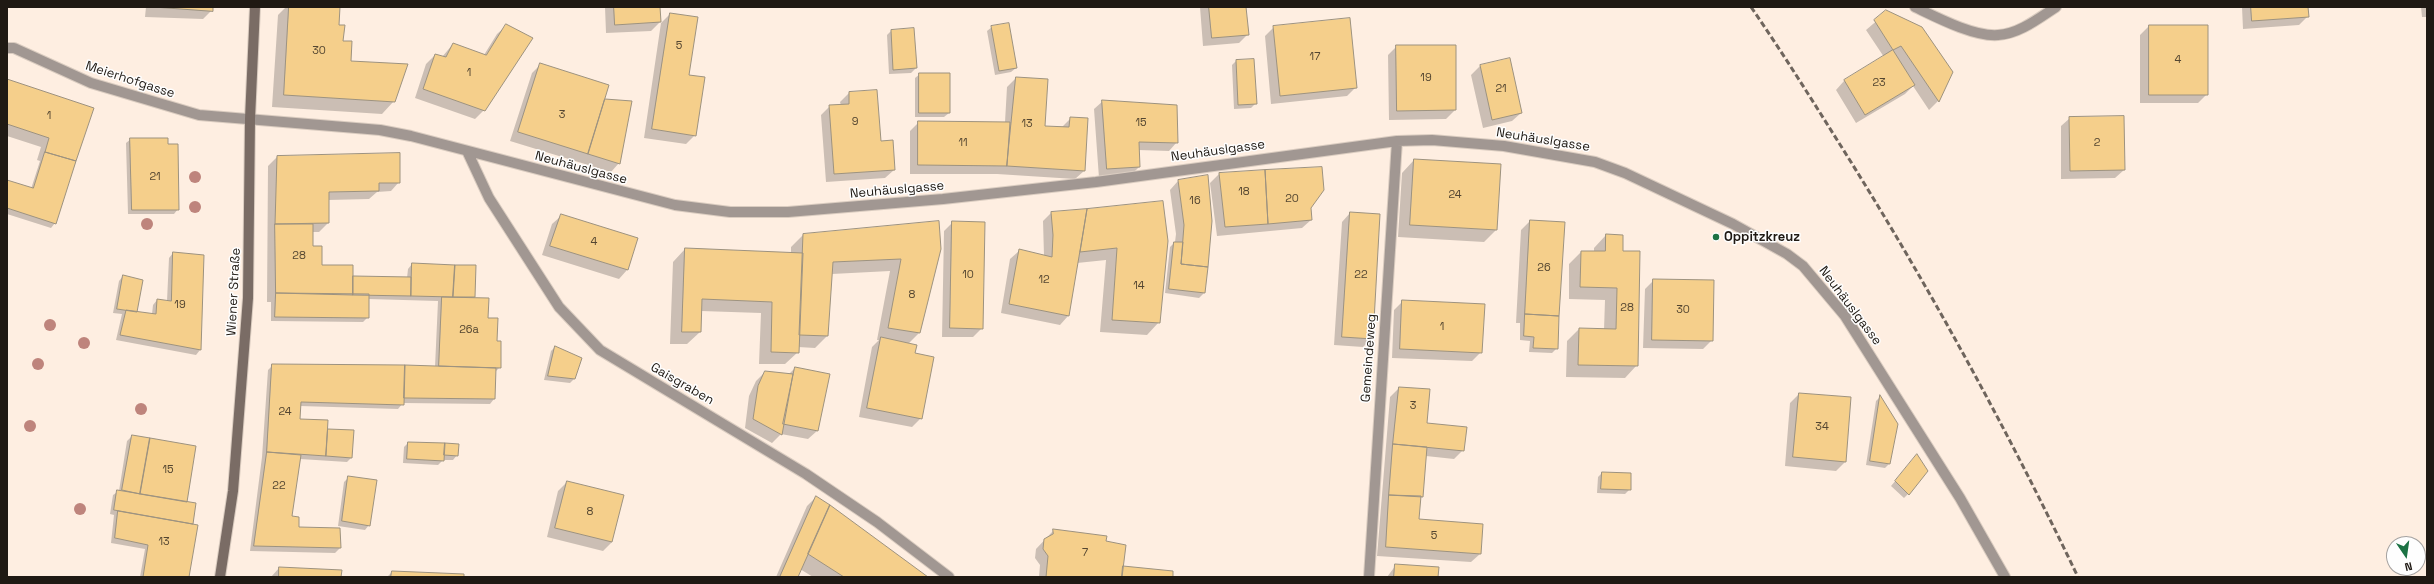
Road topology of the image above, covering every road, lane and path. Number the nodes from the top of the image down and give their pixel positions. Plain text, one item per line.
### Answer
1 (255, 7) edge
2 (1915, 7) edge
3 (2056, 7) edge
4 (7, 48) edge
5 (250, 119) junction
6 (1396, 141) junction
7 (466, 151) junction
8 (220, 577) edge
9 (949, 577) edge
10 (1369, 577) edge
11 (2005, 577) edge

1 - 5 street, Wiener Straße
2 - 3 street
4 - 5 street, Meierhofgasse
5 - 7 street, Neuhäuslgasse
5 - 8 street, Wiener Straße
6 - 7 street, Neuhäuslgasse
6 - 10 street, Gemeindeweg
6 - 11 street, Neuhäuslgasse
7 - 9 street, Gaisgraben

